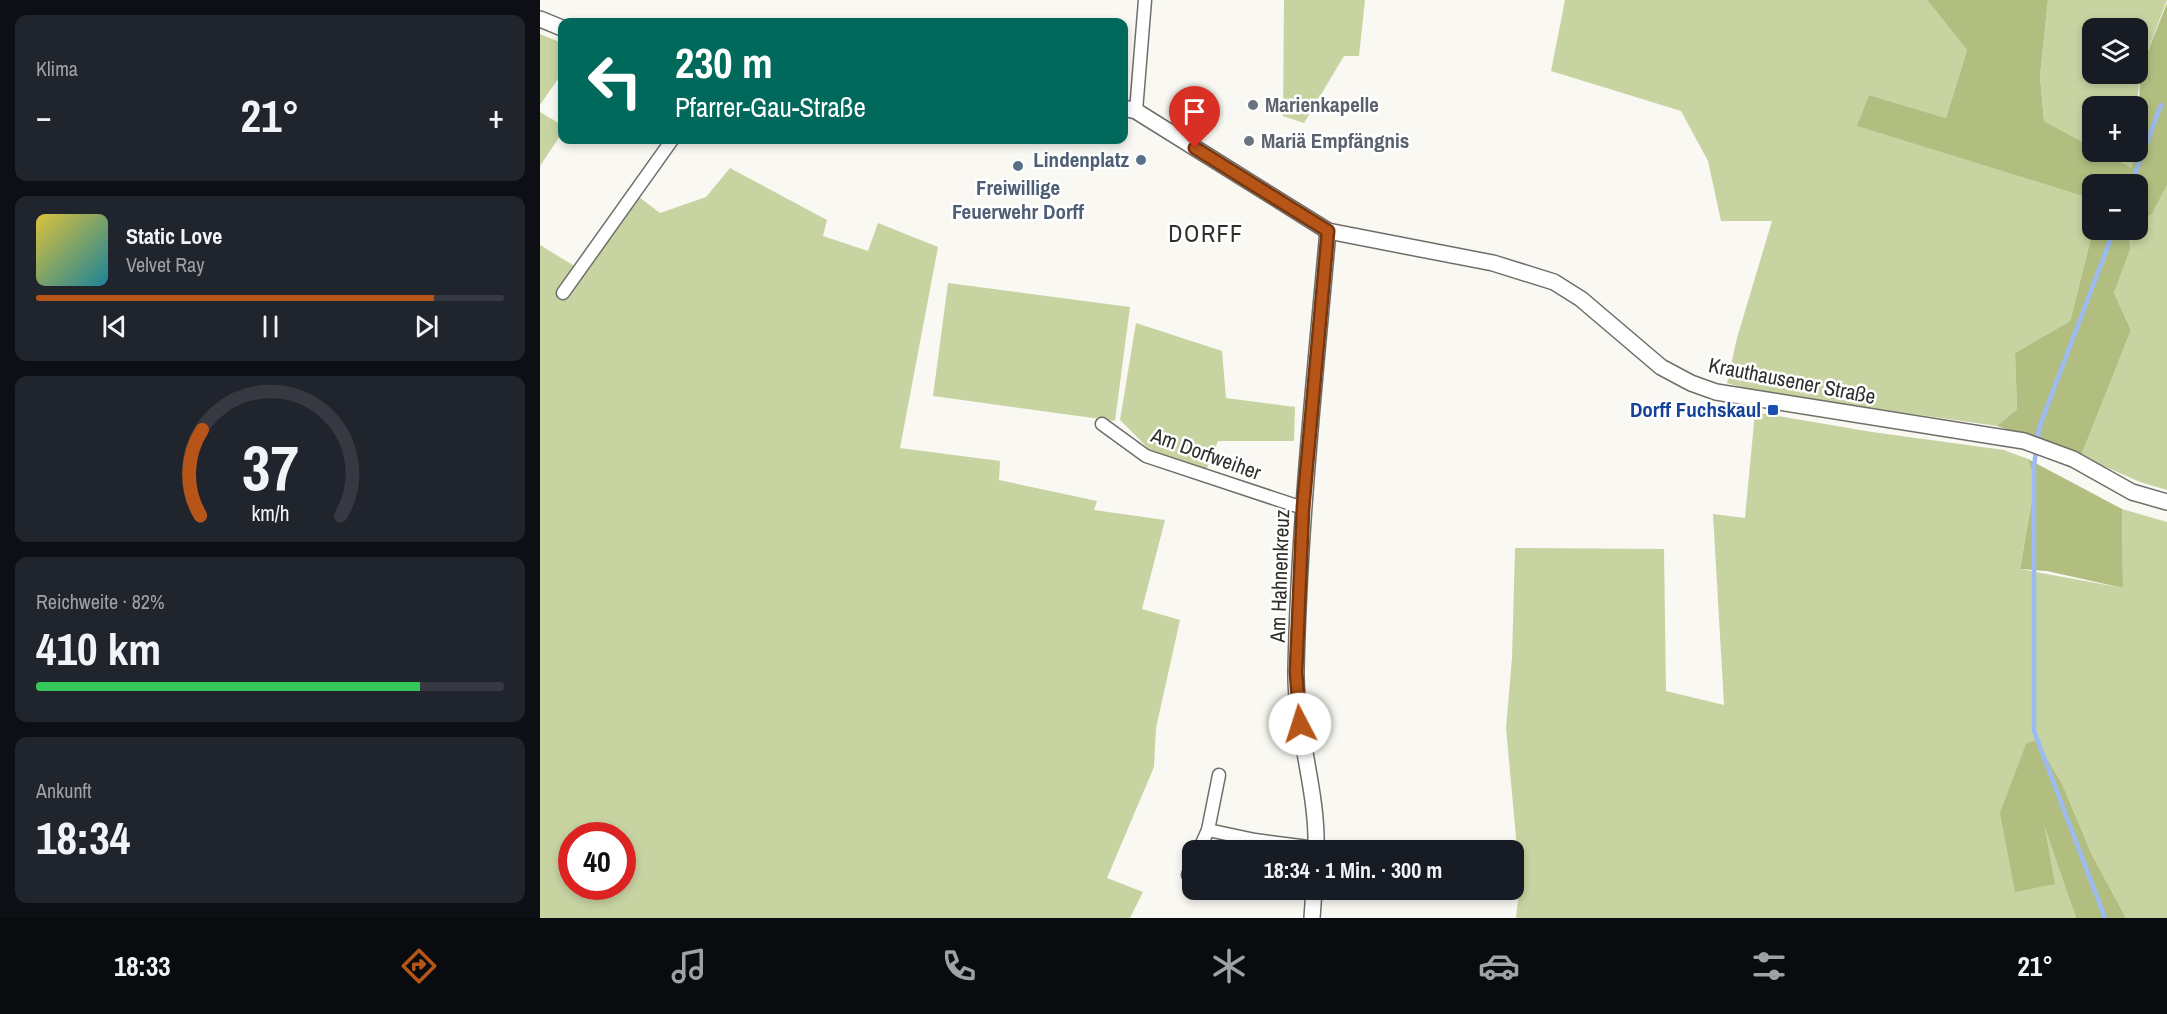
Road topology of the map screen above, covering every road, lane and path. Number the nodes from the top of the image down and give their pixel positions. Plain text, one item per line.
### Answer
1 (1145, 0) edge
2 (540, 19) edge
3 (558, 26) edge
4 (1130, 110) edge
5 (669, 144) edge
6 (1328, 231) junction
7 (563, 293) dead end
8 (1102, 424) dead end
9 (2167, 502) edge
10 (1303, 508) junction
11 (1219, 775) dead end
12 (1208, 830) junction
13 (1204, 840) edge
14 (1255, 840) edge
15 (1315, 840) edge
16 (1313, 900) edge
17 (1312, 918) edge

1 - 4 street
2 - 3 street
4 - 6 street
5 - 7 street
6 - 9 street, Krauthausener Straße
6 - 10 street, Am Hahnenkreuz
8 - 10 street, Am Dorfweiher
10 - 15 street, Am Hahnenkreuz
11 - 12 street
12 - 13 street
12 - 14 street
16 - 17 street

